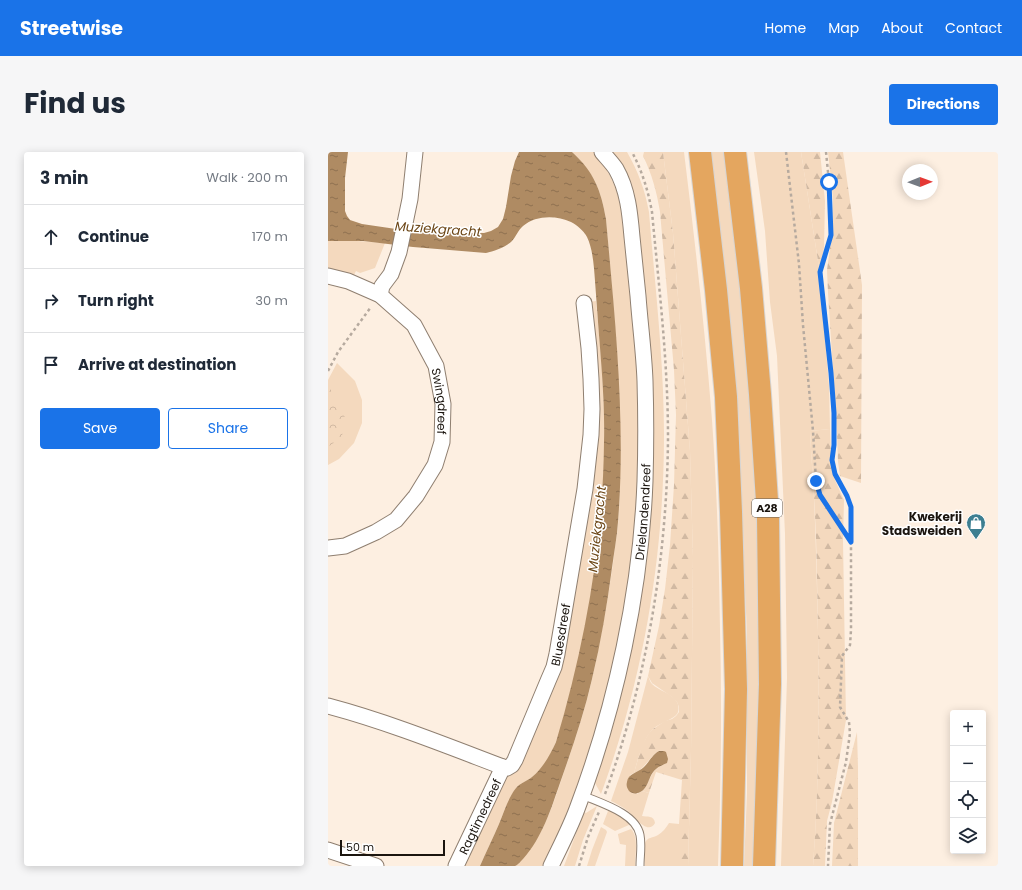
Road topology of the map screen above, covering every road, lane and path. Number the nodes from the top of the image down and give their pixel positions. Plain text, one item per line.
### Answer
1 (416, 152) edge
2 (602, 152) edge
3 (700, 152) edge
4 (735, 152) edge
5 (786, 152) edge
6 (826, 152) edge
7 (328, 276) edge
8 (380, 295) junction
9 (584, 303) dead end
10 (328, 371) edge
11 (851, 542) junction
12 (328, 548) edge
13 (328, 706) edge
14 (503, 766) junction
15 (582, 795) junction
16 (328, 850) edge
17 (376, 866) edge
18 (456, 866) edge
19 (552, 866) edge
20 (640, 866) edge
21 (732, 866) edge
22 (764, 866) edge
23 (828, 866) edge

1 - 8 street
2 - 15 street, Drielandendreef
3 - 21 highway
4 - 22 highway, A28
5 - 11 path
6 - 11 path
7 - 8 street, Swingdreef
8 - 10 path
8 - 12 street, Swingdreef
9 - 14 street, Bluesdreef
11 - 23 path
13 - 14 street
14 - 18 street, Ragtimedreef
15 - 19 street, Drielandendreef
15 - 20 lane
16 - 17 street

